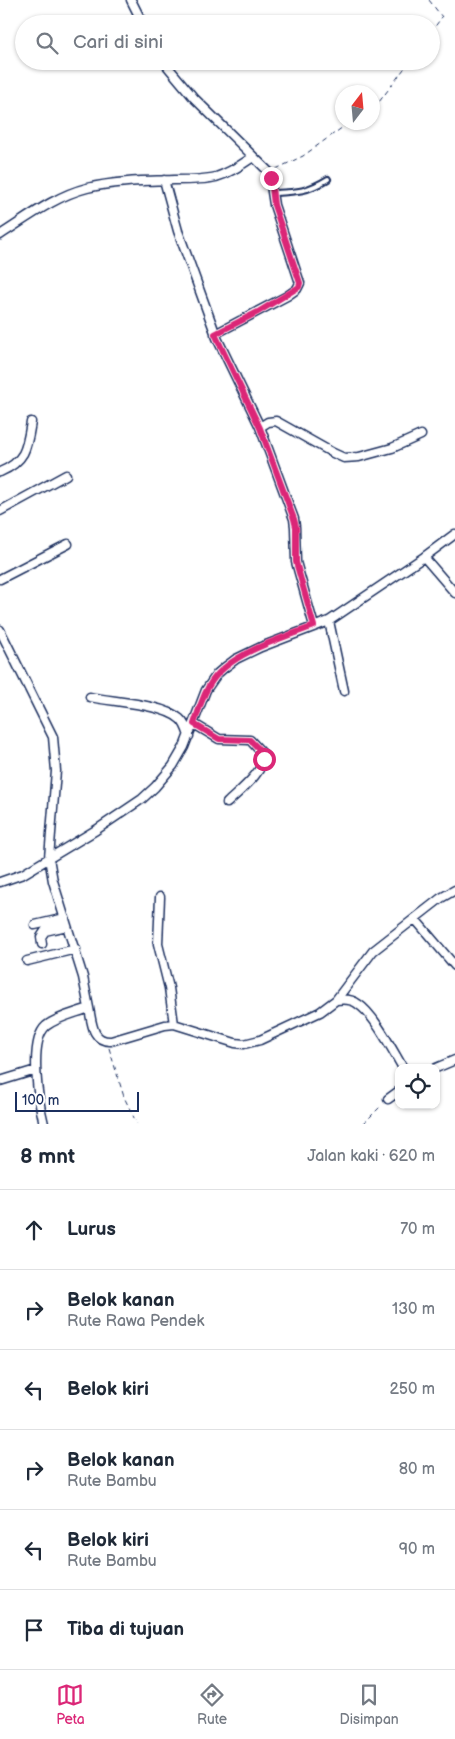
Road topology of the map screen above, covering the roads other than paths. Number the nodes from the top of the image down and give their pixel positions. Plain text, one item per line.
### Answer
1 (131, 0) edge
2 (138, 15) edge
3 (171, 70) edge
4 (253, 157) junction
5 (328, 179) dead end
6 (164, 180) junction
7 (272, 193) junction
8 (0, 235) edge
9 (216, 336) junction
10 (31, 422) dead end
11 (260, 428) junction
12 (421, 435) dead end
13 (0, 472) edge
14 (66, 475) dead end
15 (0, 511) edge
16 (455, 534) edge
17 (68, 544) dead end
18 (424, 557) junction
19 (0, 579) edge
20 (455, 593) edge
21 (329, 620) junction
22 (314, 626) junction
23 (0, 630) edge
24 (344, 691) dead end
25 (90, 697) dead end
26 (194, 724) junction
27 (189, 736) junction
28 (227, 803) dead end
29 (49, 858) junction
30 (0, 882) edge
31 (455, 890) edge
32 (160, 897) dead end
33 (415, 919) junction
34 (66, 922) junction
35 (35, 925) dead end
36 (42, 944) dead end
37 (76, 949) junction
38 (455, 951) edge
39 (447, 955) junction
40 (27, 961) dead end
41 (455, 966) edge
42 (336, 1000) junction
43 (89, 1008) junction
44 (174, 1024) junction
45 (455, 1060) edge
46 (401, 1064) edge
47 (440, 1066) edge
48 (36, 1070) junction
49 (0, 1081) edge
50 (395, 1094) edge
51 (388, 1099) road end
52 (44, 1124) edge

1 - 2 street
3 - 4 street
4 - 6 street
4 - 7 street
5 - 7 lane
6 - 8 street
6 - 9 street
7 - 9 street
9 - 11 street
10 - 13 street
11 - 12 street
11 - 22 street
14 - 15 street
16 - 18 street
17 - 19 street
18 - 20 street
18 - 21 street
21 - 22 street
21 - 24 street
22 - 26 street
23 - 29 street
25 - 27 street
26 - 27 street
26 - 28 street
27 - 29 street
29 - 30 street
29 - 34 street
31 - 33 street
32 - 44 street
33 - 39 street
33 - 42 street
34 - 35 street
34 - 36 street
34 - 37 street
37 - 40 street
37 - 43 street
38 - 39 street
39 - 41 street
42 - 44 street
42 - 46 street
43 - 44 street
43 - 48 street
45 - 47 street
48 - 49 street
48 - 52 street
50 - 51 street

